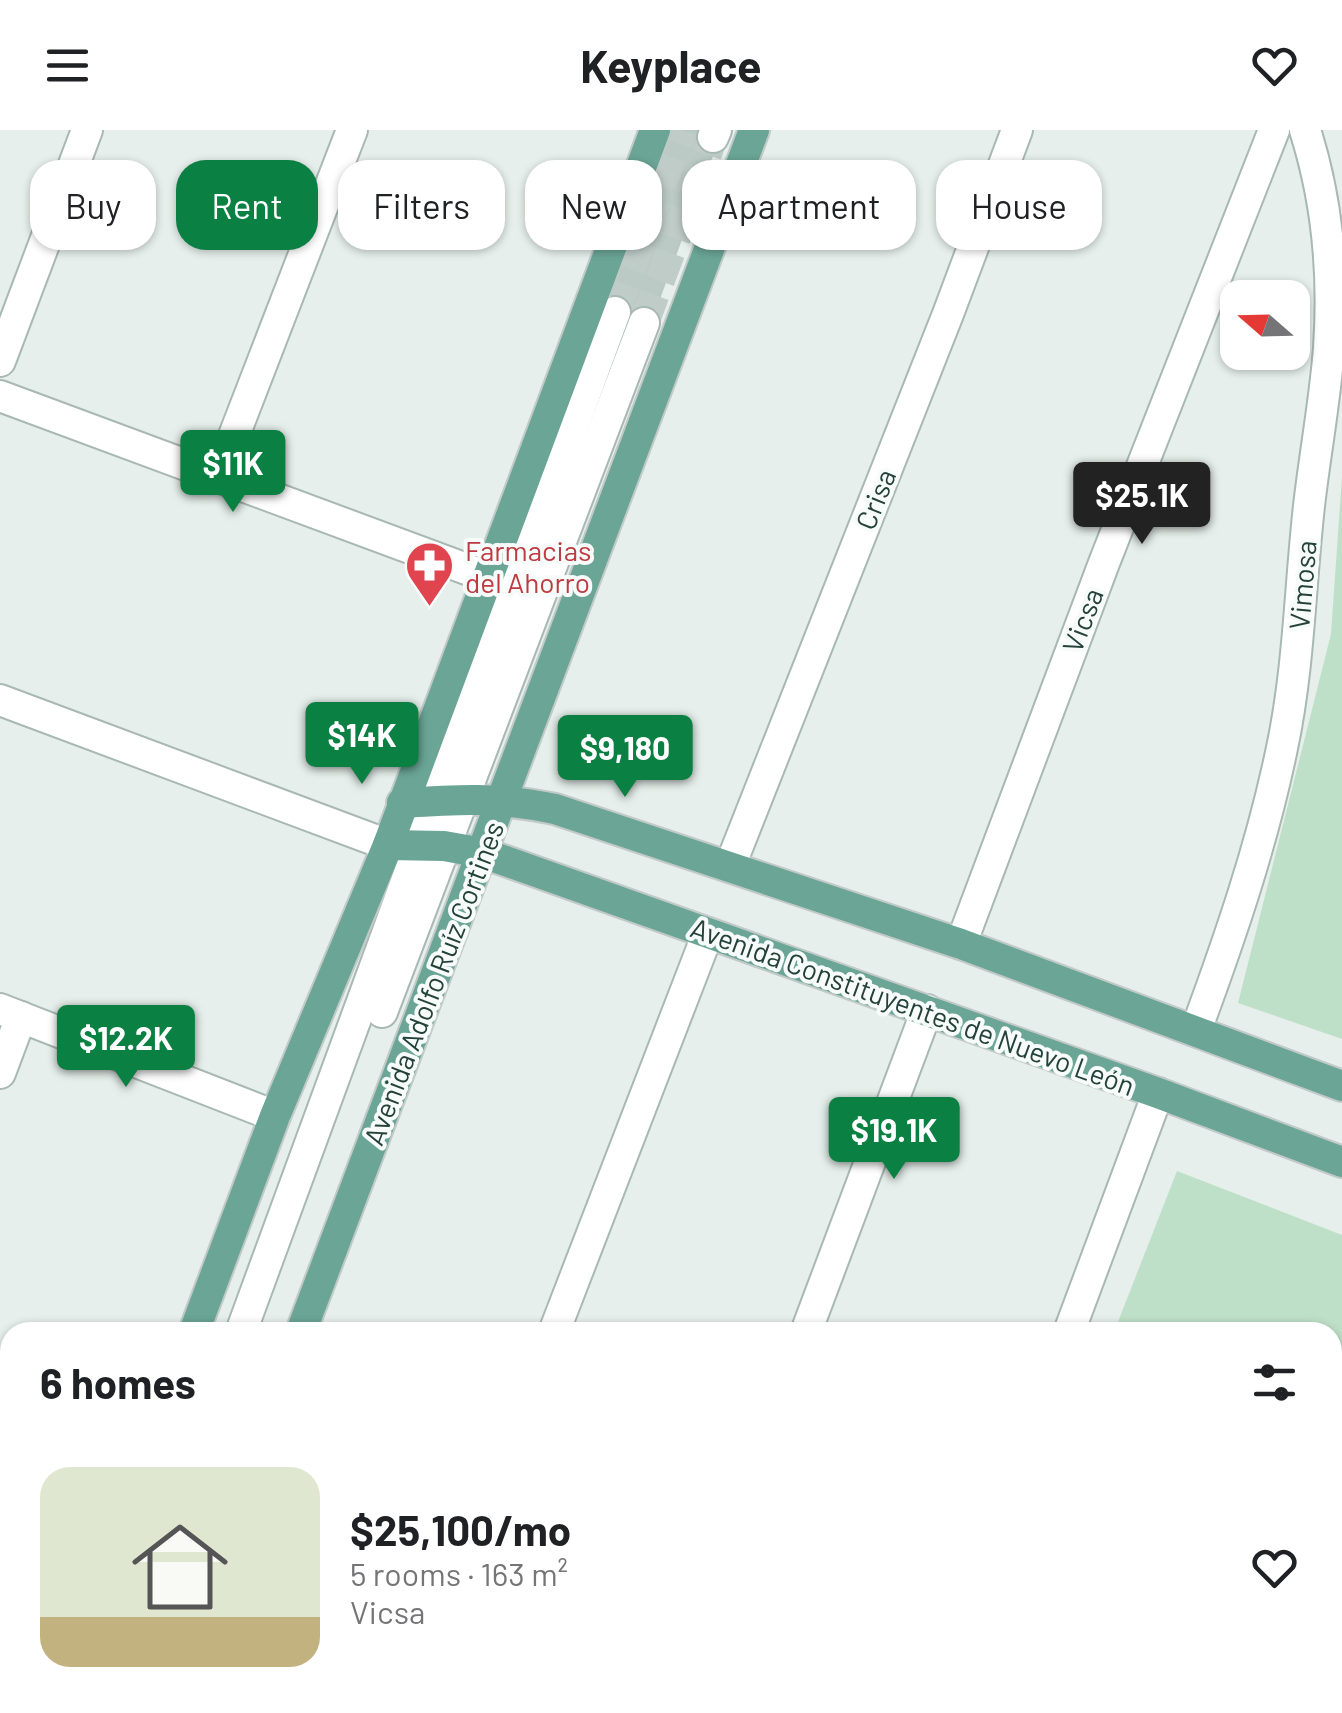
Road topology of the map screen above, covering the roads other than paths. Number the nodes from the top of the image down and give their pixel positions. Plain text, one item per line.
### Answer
1 (87, 130) edge
2 (352, 130) edge
3 (655, 130) edge
4 (754, 130) edge
5 (1017, 130) edge
6 (1274, 130) edge
7 (1306, 130) edge
8 (629, 318) tunnel mouth
9 (0, 361) edge
10 (0, 396) edge
11 (218, 477) junction
12 (488, 577) junction
13 (0, 700) edge
14 (450, 799) junction
15 (504, 799) junction
16 (402, 803) junction
17 (343, 826) junction
18 (388, 845) junction
19 (433, 846) junction
20 (483, 853) junction
21 (730, 866) junction
22 (708, 933) junction
23 (961, 944) junction
24 (926, 1010) junction
25 (11, 1013) edge
26 (1196, 1030) junction
27 (0, 1073) edge
28 (1342, 1086) edge
29 (1158, 1093) junction
30 (274, 1116) junction
31 (1342, 1162) edge
32 (198, 1322) edge
33 (245, 1322) edge
34 (265, 1322) edge
35 (304, 1322) edge
36 (558, 1322) edge
37 (810, 1322) edge
38 (1073, 1322) edge

1 - 9 street
2 - 11 street
3 - 12 main road
4 - 15 main road, Avenida Adolfo Ruíz Cortines
5 - 21 street, Crisa
6 - 23 street, Vicsa
7 - 26 street, Vimosa
8 - 14 street
10 - 11 street
11 - 12 street
12 - 16 main road
13 - 17 street
14 - 15 main road
14 - 16 main road
14 - 19 street
15 - 20 main road, Avenida Adolfo Ruíz Cortines
15 - 21 main road
16 - 17 street
16 - 18 main road
17 - 18 street
18 - 19 main road, Avenida Constituyentes de Nuevo León
18 - 30 main road
19 - 20 main road, Avenida Constituyentes de Nuevo León
19 - 33 street
19 - 34 street
20 - 22 main road, Avenida Constituyentes de Nuevo León
20 - 35 main road, Avenida Adolfo Ruíz Cortines
21 - 23 main road
22 - 24 main road, Avenida Constituyentes de Nuevo León
22 - 36 street
23 - 26 main road
24 - 29 main road, Avenida Constituyentes de Nuevo León
24 - 37 street
25 - 27 street
25 - 30 street
26 - 28 main road
29 - 31 main road, Avenida Constituyentes de Nuevo León
29 - 38 street
30 - 32 main road

